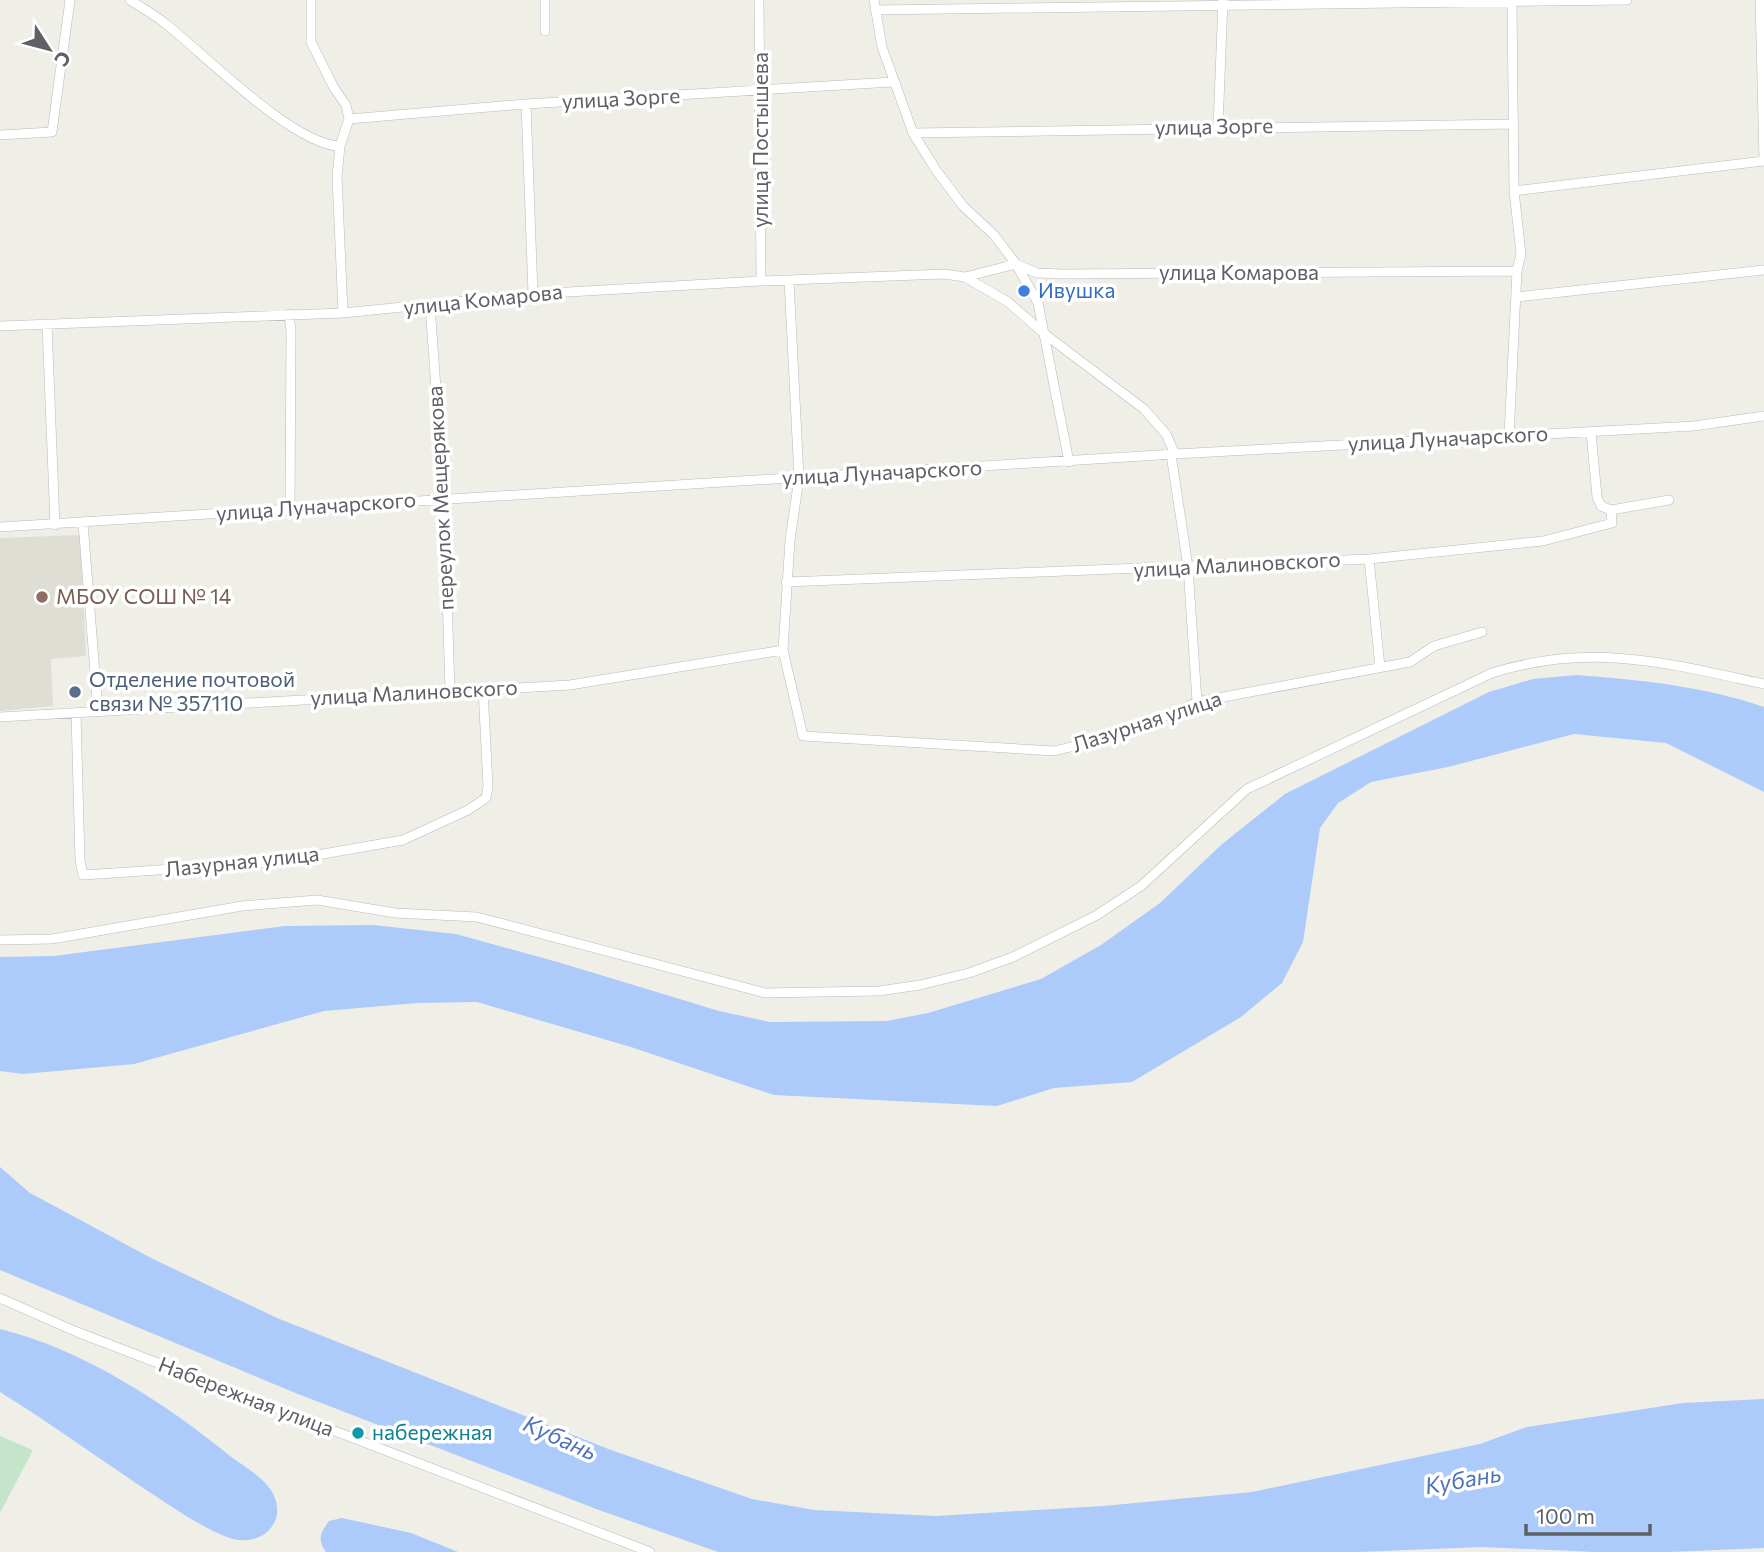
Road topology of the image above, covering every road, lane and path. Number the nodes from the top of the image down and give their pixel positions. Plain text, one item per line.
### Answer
1 (70, 0) edge
2 (130, 0) edge
3 (311, 0) edge
4 (545, 0) edge
5 (759, 0) edge
6 (1512, 0) edge
7 (1627, 0) edge
8 (1760, 0) edge
9 (1223, 3) edge
10 (874, 5) edge
11 (545, 31) dead end
12 (893, 82) junction
13 (761, 91) junction
14 (526, 104) junction
15 (349, 119) junction
16 (1514, 124) junction
17 (1218, 127) junction
18 (913, 133) junction
19 (0, 135) edge
20 (340, 146) junction
21 (1764, 161) edge
22 (1514, 191) junction
23 (1016, 264) junction
24 (1764, 270) edge
25 (1517, 271) junction
26 (965, 277) junction
27 (789, 280) junction
28 (761, 281) junction
29 (533, 293) junction
30 (1516, 297) junction
31 (430, 306) junction
32 (343, 313) junction
33 (289, 314) junction
34 (47, 324) junction
35 (0, 327) edge
36 (1046, 335) junction
37 (1764, 416) edge
38 (1591, 432) junction
39 (1509, 436) junction
40 (1173, 454) junction
41 (1069, 462) junction
42 (799, 478) junction
43 (444, 498) junction
44 (1670, 500) dead end
45 (290, 510) junction
46 (1611, 510) junction
47 (83, 523) junction
48 (55, 525) junction
49 (0, 527) edge
50 (1369, 559) junction
51 (1188, 567) junction
52 (786, 582) junction
53 (1482, 632) dead end
54 (783, 650) junction
55 (1380, 667) junction
56 (1764, 684) edge
57 (483, 690) junction
58 (450, 691) junction
59 (1196, 702) junction
60 (98, 711) junction
61 (76, 713) junction
62 (0, 717) edge
63 (0, 940) edge
64 (0, 1298) edge
65 (650, 1552) edge

1 - 19 street
2 - 20 street
3 - 15 street
4 - 11 street
5 - 13 street, улица Постышева
6 - 7 street
6 - 9 street
6 - 16 street
8 - 21 street
9 - 10 street
9 - 17 street
10 - 12 street
12 - 13 street, улица Зорге
12 - 18 street
13 - 14 street, улица Зорге
13 - 28 street, улица Постышева
14 - 15 street, улица Зорге
14 - 29 street
15 - 20 street
16 - 17 street, улица Зорге
16 - 22 street
17 - 18 street, улица Зорге
18 - 23 street
20 - 32 street
21 - 22 street
22 - 25 street
23 - 25 street, улица Комарова
23 - 26 street, улица Комарова
23 - 36 street
24 - 30 street
25 - 30 street
26 - 27 street, улица Комарова
26 - 36 street, улица Комарова
27 - 28 street, улица Комарова
27 - 42 street
28 - 29 street, улица Комарова
29 - 31 street, улица Комарова
30 - 39 street
31 - 32 street, улица Комарова
31 - 43 street, переулок Мещерякова
32 - 33 street, улица Комарова
33 - 34 street, улица Комарова
33 - 45 street
34 - 35 street, улица Комарова
34 - 48 street
36 - 40 street, улица Комарова
36 - 41 street
37 - 38 street, улица Луначарского
38 - 39 street, улица Луначарского
38 - 46 street
39 - 40 street, улица Луначарского
40 - 41 street, улица Луначарского
40 - 51 street
41 - 42 street, улица Луначарского
42 - 43 street, улица Луначарского
42 - 52 street
43 - 45 street, улица Луначарского
43 - 58 street, переулок Мещерякова
44 - 46 street
45 - 47 street, улица Луначарского
46 - 50 street, улица Малиновского
47 - 48 street, улица Луначарского
47 - 60 street
48 - 49 street, улица Луначарского
50 - 51 street, улица Малиновского
50 - 55 street
51 - 52 street, улица Малиновского
51 - 59 street
52 - 54 street
53 - 55 street, Лазурная улица
54 - 57 street, улица Малиновского
54 - 59 street, Лазурная улица
55 - 59 street, Лазурная улица
56 - 63 street
57 - 58 street, улица Малиновского
57 - 61 street, Лазурная улица
58 - 60 street, улица Малиновского
60 - 61 street, улица Малиновского
61 - 62 street, улица Малиновского
64 - 65 street, Набережная улица

